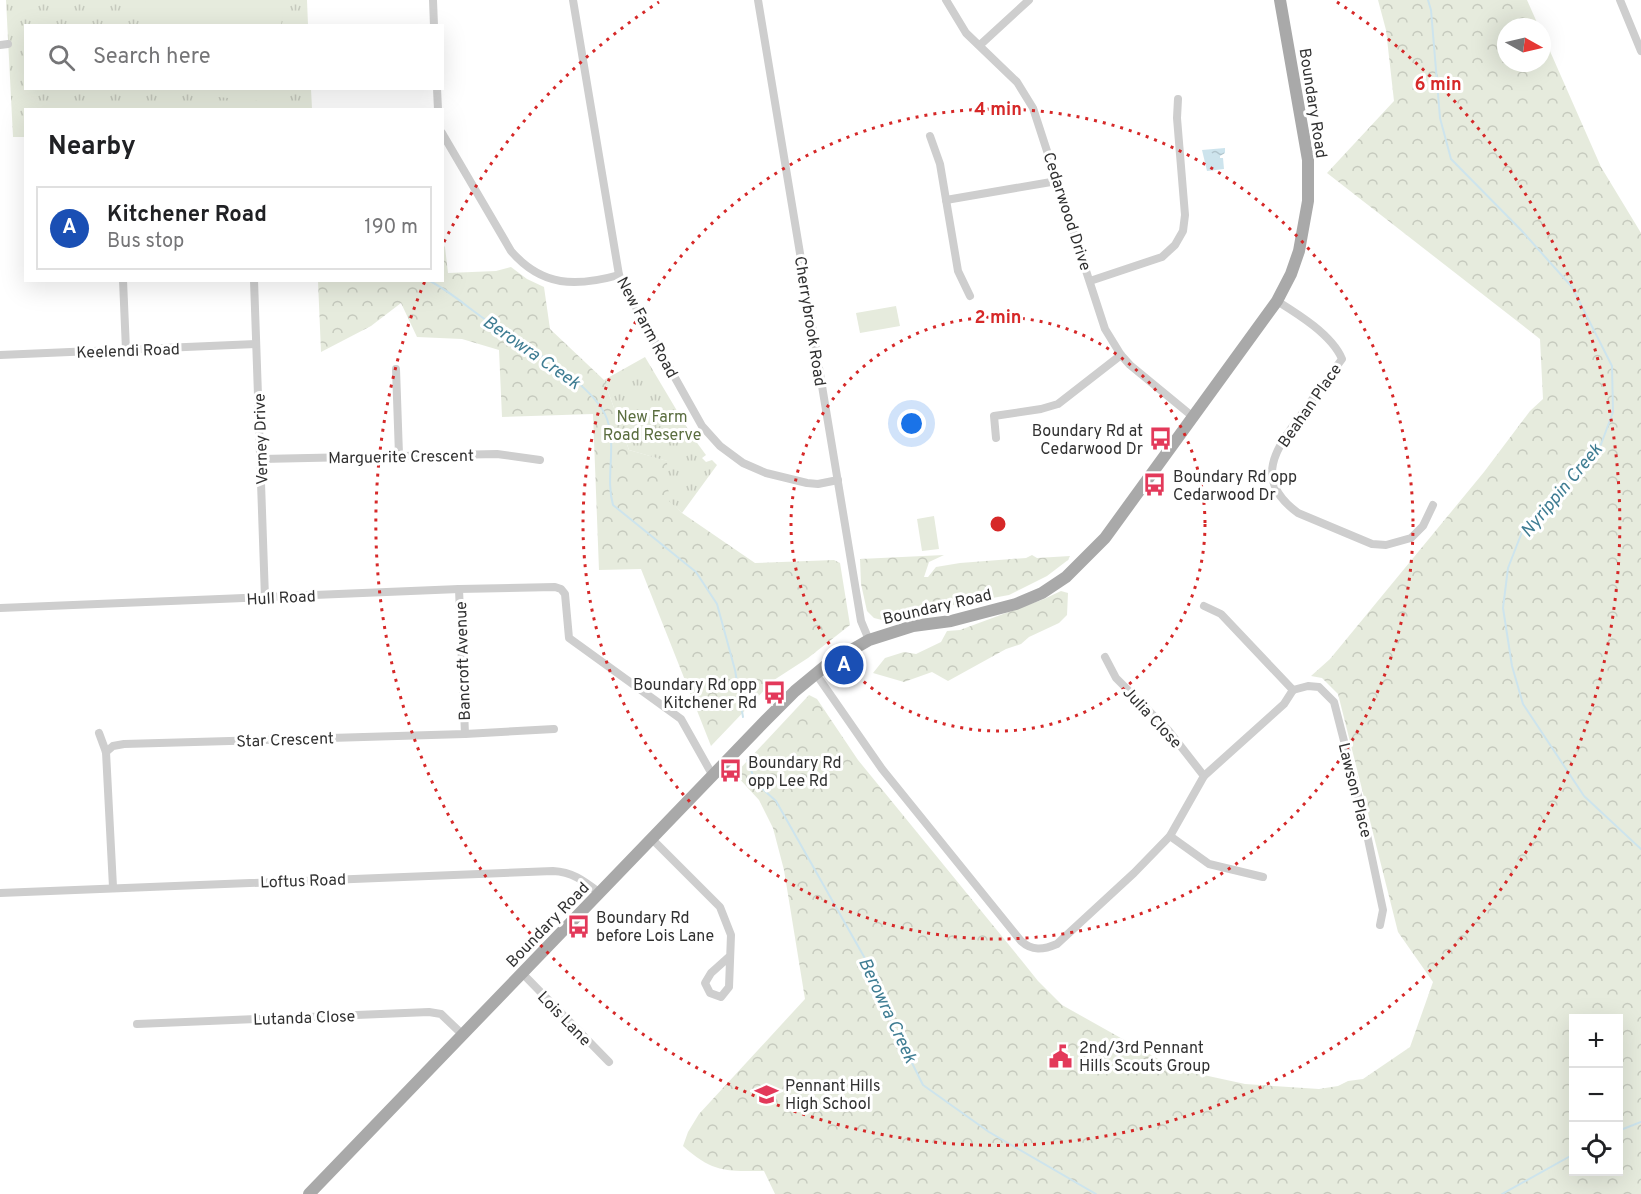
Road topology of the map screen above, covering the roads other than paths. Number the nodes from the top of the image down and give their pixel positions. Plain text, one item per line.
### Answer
1 (433, 0) edge
2 (573, 0) edge
3 (758, 0) edge
4 (946, 0) edge
5 (1029, 0) edge
6 (1280, 0) edge
7 (1620, 0) edge
8 (434, 24) edge
9 (980, 45) junction
10 (1641, 51) edge
11 (437, 90) edge
12 (1178, 99) dead end
13 (438, 108) edge
14 (444, 136) edge
15 (930, 136) dead end
16 (1057, 181) junction
17 (946, 200) junction
18 (619, 275) junction
19 (1090, 281) junction
20 (123, 282) edge
21 (254, 282) edge
22 (970, 296) dead end
23 (1277, 301) junction
24 (256, 344) junction
25 (126, 350) junction
26 (0, 355) edge
27 (1121, 355) junction
28 (396, 369) dead end
29 (1192, 416) junction
30 (996, 438) dead end
31 (399, 455) junction
32 (261, 459) junction
33 (540, 460) dead end
34 (838, 480) junction
35 (1433, 505) dead end
36 (459, 589) junction
37 (265, 598) junction
38 (1204, 606) dead end
39 (0, 608) edge
40 (869, 640) junction
41 (1105, 657) dead end
42 (816, 674) junction
43 (1293, 690) junction
44 (554, 729) dead end
45 (99, 734) dead end
46 (465, 734) junction
47 (106, 752) junction
48 (713, 776) junction
49 (1204, 776) junction
50 (1170, 836) junction
51 (652, 839) junction
52 (1263, 877) dead end
53 (113, 887) junction
54 (0, 893) edge
55 (600, 893) junction
56 (1380, 925) dead end
57 (730, 956) junction
58 (522, 973) junction
59 (136, 1024) dead end
60 (463, 1035) junction
61 (609, 1062) dead end
62 (309, 1194) edge

1 - 8 street
2 - 18 street, New Farm Road
3 - 34 street, Cherrybrook Road
4 - 9 street, Cedarwood Drive
5 - 9 street
6 - 23 main road, Boundary Road
7 - 10 street
9 - 16 street, Cedarwood Drive
11 - 13 street
12 - 19 street
14 - 18 street
15 - 17 street
16 - 17 street
16 - 19 street, Cedarwood Drive
17 - 22 street
18 - 34 street, New Farm Road
19 - 27 street, Cedarwood Drive
20 - 25 street
21 - 24 street, Verney Drive
23 - 29 main road, Boundary Road
23 - 35 street, Beahan Place
24 - 25 street, Keelendi Road
24 - 32 street, Verney Drive
25 - 26 street, Keelendi Road
27 - 29 street, Cedarwood Drive
27 - 30 street
28 - 31 street
29 - 40 main road, Boundary Road
31 - 32 street, Marguerite Crescent
31 - 33 street, Marguerite Crescent
32 - 37 street, Verney Drive
34 - 40 street, Cherrybrook Road
36 - 37 street, Hull Road
36 - 46 street, Bancroft Avenue
36 - 48 street, Hull Road
37 - 39 street, Hull Road
38 - 43 street
40 - 42 main road, Boundary Road
41 - 49 street, Julia Close
42 - 48 main road, Boundary Road
42 - 50 street
43 - 49 street
43 - 56 street, Lawson Place
44 - 46 street, Star Crescent
45 - 47 street
46 - 47 street, Star Crescent
47 - 53 street
48 - 51 main road, Boundary Road
49 - 50 street
50 - 52 street
51 - 55 main road, Boundary Road
51 - 57 street
53 - 54 street, Loftus Road
53 - 55 street, Loftus Road
55 - 58 main road, Boundary Road
57 - 57 street
58 - 60 main road, Boundary Road
58 - 61 street, Lois Lane
59 - 60 street, Lutanda Close
60 - 62 main road, Boundary Road

